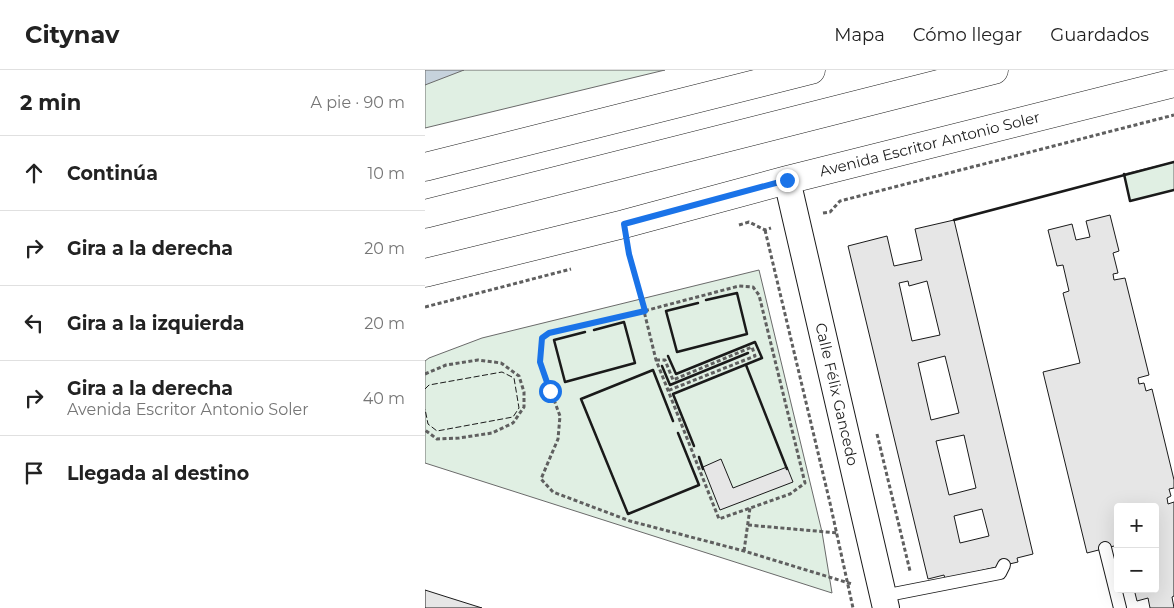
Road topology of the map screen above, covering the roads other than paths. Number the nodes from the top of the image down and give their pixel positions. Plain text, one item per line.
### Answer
1 (811, 70) edge
2 (995, 70) edge
3 (1174, 83) edge
4 (425, 167) edge
5 (787, 180) junction
6 (425, 214) edge
7 (425, 272) edge
8 (1105, 548) dead end
9 (1004, 565) dead end
10 (884, 598) edge
11 (1120, 608) edge

1 - 4 street
2 - 6 street
3 - 5 street, Avenida Escritor Antonio Soler
5 - 7 street, Avenida Escritor Antonio Soler
5 - 10 street, Calle Félix Gancedo
8 - 11 lane
9 - 10 lane

